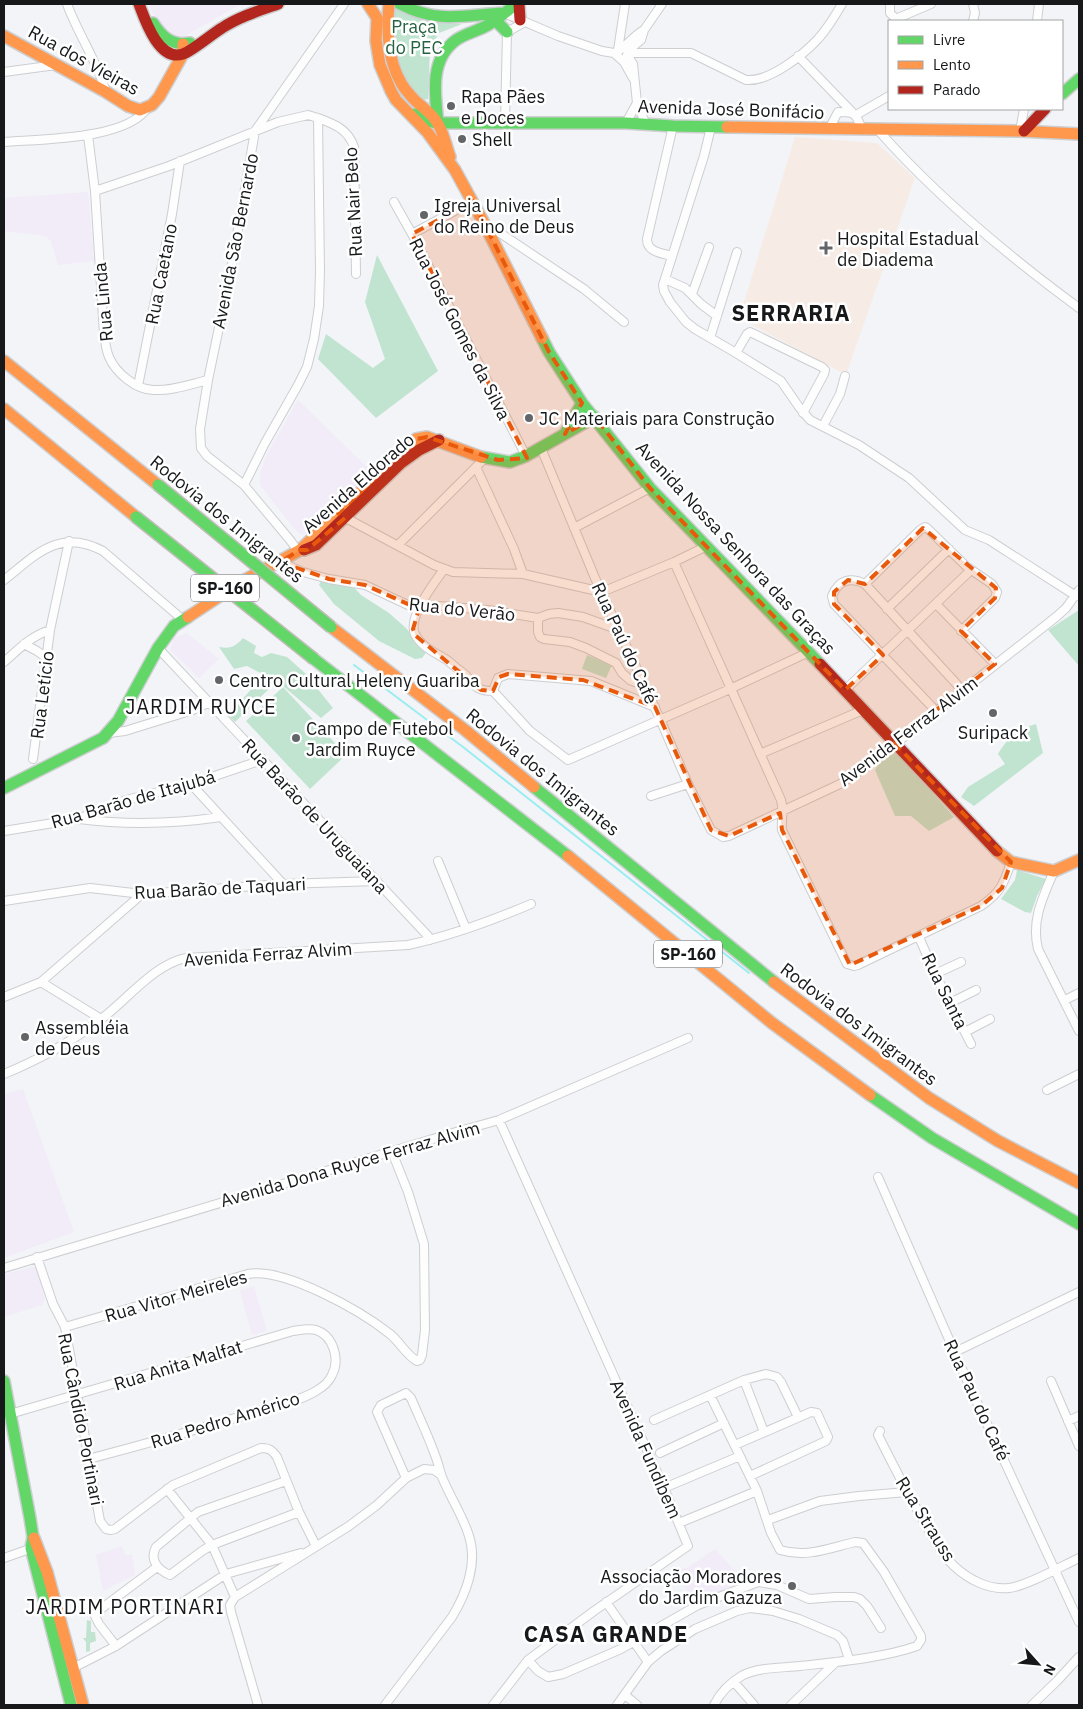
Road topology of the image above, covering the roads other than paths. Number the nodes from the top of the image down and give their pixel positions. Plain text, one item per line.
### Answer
1 (67, 4) edge
2 (139, 4) edge
3 (143, 4) edge
4 (278, 4) edge
5 (344, 4) edge
6 (368, 4) edge
7 (374, 4) edge
8 (389, 4) edge
9 (400, 4) edge
10 (518, 4) edge
11 (625, 4) edge
12 (662, 4) edge
13 (842, 4) edge
14 (890, 4) edge
15 (931, 4) edge
16 (973, 4) edge
17 (1040, 4) edge
18 (466, 16) junction
19 (500, 17) junction
20 (377, 18) junction
21 (623, 19) junction
22 (973, 20) edge
23 (1037, 20) edge
24 (523, 21) junction
25 (644, 30) junction
26 (472, 32) junction
27 (507, 32) junction
28 (4, 36) edge
29 (633, 38) junction
30 (179, 49) junction
31 (623, 51) junction
32 (798, 56) junction
33 (56, 65) junction
34 (4, 72) edge
35 (633, 78) junction
36 (1079, 79) edge
37 (106, 92) junction
38 (1063, 93) edge
39 (835, 96) junction
40 (888, 97) edge
41 (637, 103) junction
42 (400, 105) junction
43 (148, 107) junction
44 (1024, 110) edge
45 (1044, 110) edge
46 (838, 112) junction
47 (854, 114) junction
48 (318, 118) junction
49 (505, 122) junction
50 (438, 123) junction
51 (626, 123) junction
52 (646, 125) junction
53 (673, 126) junction
54 (711, 127) junction
55 (829, 129) junction
56 (862, 129) junction
57 (878, 130) junction
58 (255, 131) junction
59 (1022, 131) junction
60 (1079, 134) edge
61 (88, 135) junction
62 (4, 142) edge
63 (180, 161) junction
64 (455, 170) junction
65 (95, 191) junction
66 (473, 201) junction
67 (394, 202) dead end
68 (484, 222) junction
69 (412, 234) junction
70 (709, 247) dead end
71 (737, 252) dead end
72 (672, 256) junction
73 (356, 274) dead end
74 (665, 279) junction
75 (692, 294) junction
76 (1079, 308) edge
77 (717, 316) junction
78 (624, 322) dead end
79 (710, 338) junction
80 (736, 353) junction
81 (4, 361) edge
82 (845, 376) dead end
83 (208, 380) junction
84 (138, 386) junction
85 (582, 403) junction
86 (4, 409) edge
87 (803, 413) junction
88 (595, 417) junction
89 (823, 426) junction
90 (565, 434) junction
91 (540, 448) junction
92 (526, 456) junction
93 (484, 458) junction
94 (476, 467) junction
95 (244, 486) junction
96 (650, 488) junction
97 (342, 516) junction
98 (574, 528) junction
99 (69, 541) junction
100 (398, 545) junction
101 (706, 546) junction
102 (949, 549) junction
103 (299, 550) junction
104 (280, 562) junction
105 (674, 562) junction
106 (444, 569) junction
107 (971, 570) junction
108 (523, 574) junction
109 (4, 580) edge
110 (865, 584) junction
111 (602, 592) junction
112 (1078, 593) edge
113 (936, 604) junction
114 (420, 605) junction
115 (887, 609) junction
116 (538, 618) junction
117 (182, 619) junction
118 (50, 630) junction
119 (619, 630) junction
120 (961, 630) junction
121 (908, 631) junction
122 (24, 644) junction
123 (158, 648) junction
124 (809, 652) junction
125 (883, 655) junction
126 (46, 658) junction
127 (4, 662) edge
128 (995, 664) junction
129 (645, 686) junction
130 (730, 689) junction
131 (845, 690) junction
132 (963, 690) junction
133 (493, 691) junction
134 (208, 703) junction
135 (654, 707) junction
136 (864, 710) junction
137 (936, 711) junction
138 (660, 718) junction
139 (109, 733) junction
140 (894, 743) junction
141 (760, 754) junction
142 (33, 759) dead end
143 (262, 760) junction
144 (191, 784) junction
145 (688, 784) junction
146 (4, 788) edge
147 (650, 796) dead end
148 (782, 812) junction
149 (221, 817) junction
150 (78, 819) junction
151 (4, 831) edge
152 (716, 834) joint
153 (1079, 860) edge
154 (438, 861) dead end
155 (1011, 862) junction
156 (1054, 871) junction
157 (377, 881) junction
158 (283, 884) junction
159 (142, 894) junction
160 (4, 901) edge
161 (531, 904) dead end
162 (466, 929) junction
163 (919, 937) junction
164 (430, 940) junction
165 (961, 962) dead end
166 (935, 974) junction
167 (41, 982) junction
168 (976, 990) dead end
169 (1079, 993) edge
170 (4, 997) edge
171 (1064, 1000) junction
172 (950, 1003) junction
173 (101, 1019) junction
174 (990, 1019) dead end
175 (1079, 1031) edge
176 (965, 1032) junction
177 (688, 1038) dead end
178 (971, 1044) dead end
179 (4, 1074) edge
180 (1079, 1074) edge
181 (1047, 1090) dead end
182 (499, 1120) junction
183 (392, 1152) junction
184 (878, 1177) dead end
185 (1079, 1183) edge
186 (1079, 1224) edge
187 (36, 1257) junction
188 (4, 1268) edge
189 (1079, 1292) edge
190 (65, 1328) junction
191 (955, 1352) junction
192 (335, 1354) joint
193 (744, 1380) junction
194 (4, 1381) edge
195 (1051, 1381) dead end
196 (76, 1395) junction
197 (710, 1395) junction
198 (10, 1414) junction
199 (1079, 1416) edge
200 (798, 1417) junction
201 (654, 1420) dead end
202 (1068, 1421) junction
203 (724, 1423) junction
204 (880, 1431) dead end
205 (764, 1432) junction
206 (734, 1446) junction
207 (1079, 1446) edge
208 (660, 1453) dead end
209 (740, 1456) junction
210 (89, 1460) junction
211 (441, 1475) junction
212 (750, 1476) junction
213 (406, 1478) junction
214 (286, 1481) junction
215 (664, 1488) junction
216 (167, 1489) junction
217 (757, 1491) junction
218 (907, 1492) junction
219 (299, 1512) junction
220 (190, 1517) junction
221 (768, 1520) junction
222 (679, 1523) junction
223 (34, 1543) junction
224 (212, 1545) junction
225 (316, 1546) junction
226 (308, 1551) junction
227 (4, 1558) edge
228 (1079, 1558) edge
229 (157, 1567) junction
230 (1054, 1570) junction
231 (226, 1574) junction
232 (235, 1597) junction
233 (606, 1602) junction
234 (1079, 1622) edge
235 (881, 1628) dead end
236 (633, 1643) junction
237 (116, 1646) junction
238 (1079, 1657) edge
239 (849, 1659) junction
240 (528, 1660) junction
241 (648, 1662) junction
242 (837, 1662) junction
243 (73, 1668) junction
244 (734, 1682) junction
245 (79, 1690) junction
246 (625, 1695) junction
247 (69, 1700) edge
248 (715, 1704) edge
249 (84, 1705) edge
250 (258, 1705) edge
251 (385, 1705) edge
252 (493, 1705) edge
253 (618, 1705) edge
254 (637, 1705) edge
255 (754, 1705) edge
256 (791, 1705) edge
257 (1032, 1705) edge

1 - 37 street
2 - 30 main road
3 - 30 main road
4 - 30 main road
5 - 58 street, Avenida São Bernardo
6 - 20 main road
7 - 20 main road, Avenida Nossa Senhora das Graças
8 - 50 main road, Avenida Nossa Senhora das Graças
9 - 18 main road
10 - 19 main road
10 - 24 main road
11 - 21 street
12 - 25 street
13 - 32 street
14 - 15 street
16 - 22 street
17 - 23 street
18 - 19 main road
18 - 26 main road
19 - 24 street
19 - 26 main road
19 - 27 main road
20 - 42 main road, Avenida Nossa Senhora das Graças
21 - 29 street
21 - 31 street
24 - 27 street
24 - 31 street
25 - 29 street
25 - 31 street
26 - 50 main road
27 - 49 street
28 - 33 main road, Rua dos Vieiras
29 - 31 street
30 - 43 main road
31 - 32 street
31 - 35 street
31 - 35 street
32 - 39 street
33 - 34 street
33 - 37 main road, Rua dos Vieiras
35 - 41 street
36 - 38 main road
37 - 43 main road, Rua dos Vieiras
39 - 46 street
39 - 47 street
40 - 47 street
41 - 51 street
41 - 52 street
42 - 50 main road
42 - 64 main road, Avenida Nossa Senhora das Graças
43 - 61 street
44 - 59 street
45 - 59 main road
46 - 47 street
46 - 55 street
47 - 56 street
48 - 58 street
48 - 73 street, Rua Nair Belo
48 - 95 street
49 - 50 main road, Avenida José Bonifácio
49 - 51 main road, Avenida José Bonifácio
50 - 64 main road, Avenida Nossa Senhora das Graças
51 - 52 main road, Avenida José Bonifácio
52 - 53 main road, Avenida José Bonifácio
53 - 54 main road, Avenida José Bonifácio
53 - 72 street
54 - 55 main road, Avenida José Bonifácio
54 - 72 street
55 - 56 main road, Avenida José Bonifácio
56 - 57 main road, Avenida José Bonifácio
57 - 59 main road, Avenida José Bonifácio
57 - 76 street
58 - 63 street
58 - 83 street, Avenida São Bernardo
59 - 60 main road, Avenida José Bonifácio
61 - 62 street
61 - 65 street, Rua Linda
63 - 65 street
63 - 84 street, Rua Caetano
64 - 66 main road, Avenida Nossa Senhora das Graças
65 - 84 street, Rua Linda
66 - 68 main road, Avenida Nossa Senhora das Graças
66 - 69 street
67 - 69 street, Rua José Gomes da Silva
68 - 78 street
68 - 85 main road, Avenida Nossa Senhora das Graças
69 - 92 street, Rua José Gomes da Silva
70 - 75 street
71 - 77 street
72 - 74 street
74 - 75 street
74 - 79 street
75 - 77 street
77 - 79 street
79 - 80 street
80 - 87 street
80 - 87 street
81 - 185 main road, Rodovia dos Imigrantes / SP-160, bridge
82 - 89 street
83 - 84 street
83 - 95 street, Avenida São Bernardo
85 - 88 main road, Avenida Nossa Senhora das Graças
85 - 90 main road
86 - 186 main road, SP-160, bridge
87 - 89 street
88 - 90 main road, Avenida Eldorado
88 - 96 main road, Avenida Nossa Senhora das Graças
89 - 112 street
90 - 91 main road, Avenida Eldorado
91 - 92 main road, Avenida Eldorado
91 - 98 street, Rua Paú do Café
92 - 93 main road, Avenida Eldorado
93 - 94 street
93 - 97 main road, Avenida Eldorado
94 - 100 street
94 - 108 street
95 - 103 street
96 - 98 street
96 - 101 main road, Avenida Nossa Senhora das Graças
97 - 100 street, Rua do Verão
97 - 103 main road, Avenida Eldorado
98 - 111 street, Rua Paú do Café
99 - 109 street
99 - 117 street
99 - 118 street, Rua Letício
100 - 106 street, Rua do Verão
101 - 105 street
101 - 124 main road, Avenida Nossa Senhora das Graças
102 - 107 street
102 - 110 street
102 - 115 street
103 - 104 main road, Avenida Eldorado
104 - 114 street, Rua do Verão
104 - 117 main road, Avenida Eldorado
105 - 111 street
105 - 130 street
106 - 108 street, Rua do Verão
106 - 114 street
107 - 113 street
107 - 120 street
108 - 111 street, Rua do Verão
110 - 115 street
110 - 125 street
111 - 119 street, Rua Paú do Café
112 - 128 street, Avenida Ferraz Alvim
113 - 120 street
113 - 121 street
114 - 116 street, Rua do Verão
114 - 133 street
115 - 121 street
116 - 119 street, Rua do Verão
116 - 129 street
117 - 123 main road, Avenida Eldorado
118 - 122 street
118 - 126 street, Rua Letício
119 - 129 street, Rua Paú do Café
120 - 128 street
121 - 125 street
121 - 132 street
122 - 126 street
122 - 127 street
123 - 134 street, Rua Barão de Uruguaiana
123 - 139 main road, Avenida Eldorado
124 - 130 street
124 - 131 main road, Avenida Nossa Senhora das Graças
125 - 131 street
125 - 137 street
126 - 142 street, Rua Letício
128 - 132 street, Avenida Ferraz Alvim
129 - 135 street, Rua Paú do Café
130 - 138 street
130 - 141 street
131 - 136 main road, Avenida Nossa Senhora das Graças
132 - 137 street, Avenida Ferraz Alvim
133 - 135 street
133 - 138 street
134 - 139 street
134 - 143 street, Rua Barão de Uruguaiana
135 - 138 street, Rua Paú do Café
136 - 140 main road, Avenida Nossa Senhora das Graças
136 - 141 street
137 - 140 street, Avenida Ferraz Alvim
138 - 145 street, Rua Paú do Café
139 - 146 main road, Avenida Eldorado
140 - 148 street, Avenida Ferraz Alvim
140 - 155 main road, Avenida Nossa Senhora das Graças
141 - 148 street
143 - 144 street, Rua Barão de Itajubá
143 - 157 street, Rua Barão de Uruguaiana
144 - 149 street
144 - 150 street, Rua Barão de Itajubá
145 - 147 street
145 - 152 street, Rua Paú do Café
148 - 152 street, Avenida Ferraz Alvim
148 - 163 street
149 - 150 street
149 - 158 street
150 - 151 street, Rua Barão de Itajubá
153 - 156 main road
154 - 162 street
155 - 156 main road
155 - 163 street
156 - 171 street
157 - 158 street, Rua Barão de Taquari
157 - 164 street, Rua Barão de Uruguaiana
158 - 159 street, Rua Barão de Taquari
159 - 160 street, Rua Barão de Taquari
159 - 167 street
161 - 162 street, Avenida Ferraz Alvim
162 - 164 street, Avenida Ferraz Alvim
163 - 166 street, Rua Santa
164 - 173 street, Avenida Ferraz Alvim
165 - 166 street
166 - 172 street, Rua Santa
167 - 170 street
167 - 173 street
168 - 172 street
169 - 171 street
171 - 175 street
172 - 176 street, Rua Santa
173 - 179 street, Avenida Ferraz Alvim
174 - 176 street
176 - 178 street, Rua Santa
177 - 182 street, Avenida Dona Ruyce Ferraz Alvim
180 - 181 street
182 - 183 street, Avenida Dona Ruyce Ferraz Alvim
182 - 215 street, Avenida Fundibem
183 - 187 street, Avenida Dona Ruyce Ferraz Alvim
183 - 190 street, Rua Vitor Meireles
184 - 191 street, Rua Pau do Café
187 - 188 street, Avenida Dona Ruyce Ferraz Alvim
187 - 190 street, Rua Cândido Portinari
189 - 191 street
190 - 196 street, Rua Cândido Portinari
191 - 230 street, Rua Pau do Café
192 - 196 street, Rua Anita Malfat
192 - 210 street, Rua Pedro Américo
193 - 197 street
193 - 200 street
193 - 205 street
194 - 198 main road
195 - 202 street
196 - 198 street, Rua Anita Malfat
196 - 210 street, Rua Cândido Portinari
197 - 201 street
197 - 203 street
198 - 223 main road
199 - 202 street
200 - 205 street
200 - 212 street
202 - 207 street
203 - 206 street
203 - 208 street
204 - 218 street, Rua Strauss
205 - 206 street
206 - 209 street
209 - 212 street
209 - 215 street
210 - 216 street, Rua Cândido Portinari
211 - 213 street
211 - 213 street
211 - 251 street
212 - 217 street
213 - 225 street
214 - 216 street
214 - 219 street
214 - 220 street
215 - 222 street, Avenida Fundibem
216 - 220 street
217 - 221 street
217 - 222 street
218 - 221 street
218 - 230 street, Rua Strauss
219 - 224 street
219 - 225 street
220 - 224 street
220 - 229 street
221 - 239 street
222 - 233 street, Avenida Fundibem
223 - 227 street
223 - 243 main road
223 - 247 main road
224 - 229 street
224 - 231 street
225 - 226 street
226 - 231 street
226 - 232 street
228 - 230 street, Rua Strauss
229 - 237 street
230 - 234 street, Rua Pau do Café
231 - 232 street
231 - 237 street
232 - 250 street
233 - 236 street
233 - 240 street, Avenida Fundibem
235 - 236 street
236 - 240 street
236 - 241 street
237 - 243 street
238 - 257 street
239 - 241 street
239 - 242 street
240 - 252 street, Avenida Fundibem
241 - 246 street
242 - 244 street
242 - 256 street
243 - 245 main road
244 - 248 street
244 - 255 street
245 - 247 main road
245 - 249 main road
246 - 253 street
246 - 254 street

